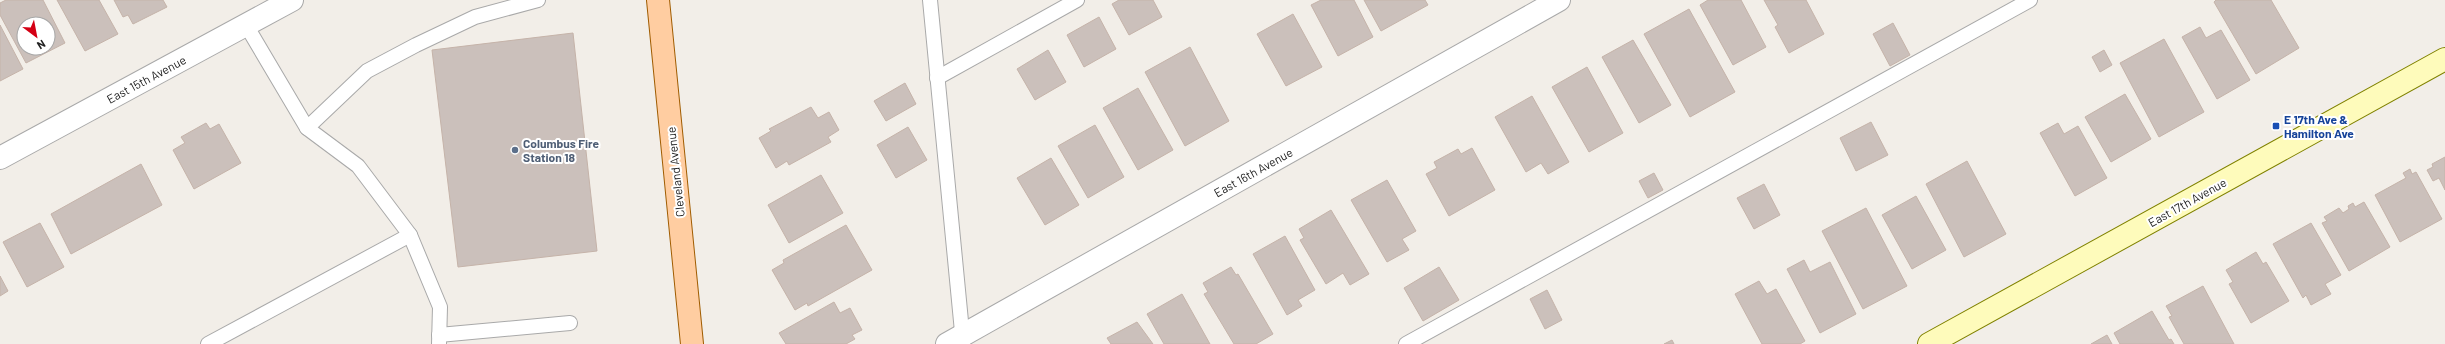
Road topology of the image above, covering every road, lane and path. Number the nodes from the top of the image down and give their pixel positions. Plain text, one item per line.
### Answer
1 (292, 0) edge
2 (538, 0) edge
3 (658, 0) edge
4 (930, 0) edge
5 (1077, 0) edge
6 (1559, 0) edge
7 (2030, 0) edge
8 (246, 25) junction
9 (2445, 59) edge
10 (937, 78) junction
11 (307, 128) junction
12 (0, 158) edge
13 (410, 235) junction
14 (570, 323) dead end
15 (439, 340) edge
16 (957, 341) edge
17 (208, 344) edge
18 (692, 344) edge
19 (1406, 344) edge
20 (1929, 344) edge

1 - 8 street, East 15th Avenue
2 - 11 lane
3 - 18 main road, Cleveland Avenue
4 - 10 lane
5 - 10 lane
6 - 16 street, East 16th Avenue
7 - 19 lane
8 - 11 lane
8 - 12 street, East 15th Avenue
9 - 20 street, East 17th Avenue
10 - 16 lane
11 - 13 lane
13 - 15 lane
13 - 17 lane
14 - 15 lane

